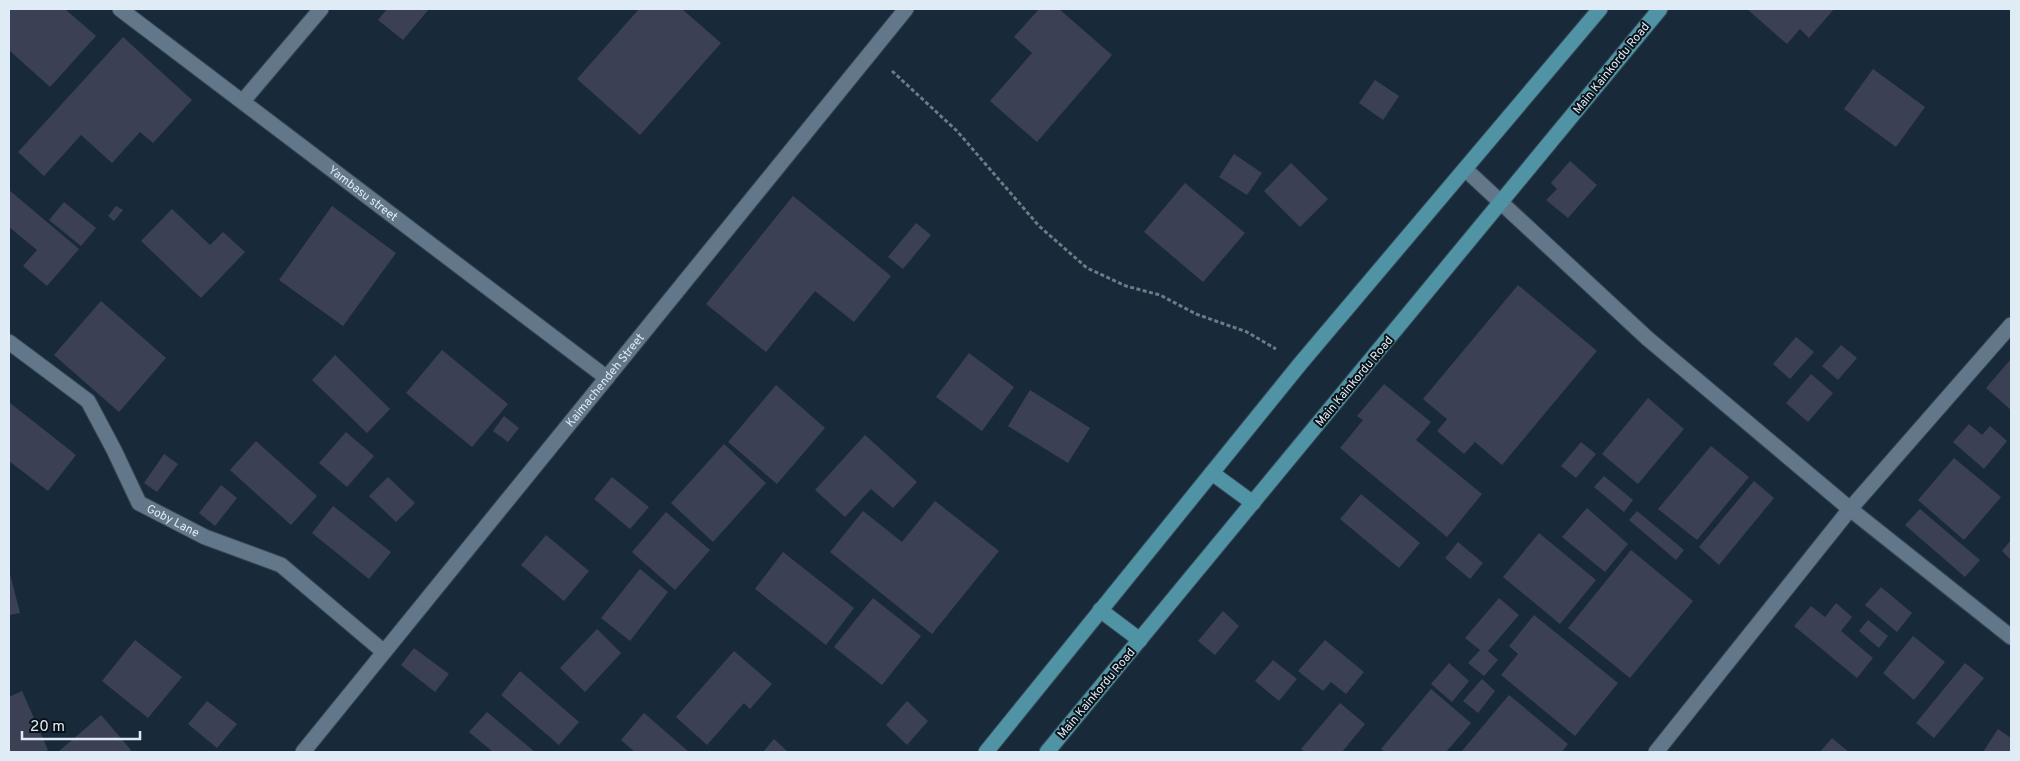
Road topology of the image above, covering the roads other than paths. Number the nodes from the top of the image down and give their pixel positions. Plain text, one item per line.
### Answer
1 (120, 9) edge
2 (321, 9) edge
3 (906, 9) edge
4 (1600, 9) edge
5 (1660, 9) edge
6 (243, 101) junction
7 (1464, 170) junction
8 (1502, 203) junction
9 (2011, 325) edge
10 (9, 342) edge
11 (607, 378) junction
12 (1212, 473) junction
13 (1253, 503) junction
14 (1850, 509) junction
15 (1100, 610) junction
16 (2011, 637) edge
17 (1140, 640) junction
18 (384, 652) junction
19 (303, 752) edge
20 (986, 752) edge
21 (1047, 752) edge
22 (1656, 752) edge

1 - 6 street, Yambasu street
2 - 6 street
3 - 11 street, Kaimachendeh Street
4 - 7 main road
5 - 8 main road, Main Kainkordu Road
6 - 11 street, Yambasu street
7 - 8 street
7 - 12 main road
8 - 13 main road, Main Kainkordu Road
8 - 14 street
9 - 14 street
10 - 18 street, Goby Lane
11 - 18 street, Kaimachendeh Street
12 - 13 main road
12 - 15 main road
13 - 17 main road, Main Kainkordu Road
14 - 16 street
14 - 22 street
15 - 17 main road
15 - 20 main road
17 - 21 main road, Main Kainkordu Road
18 - 19 street, Kaimachendeh Street

